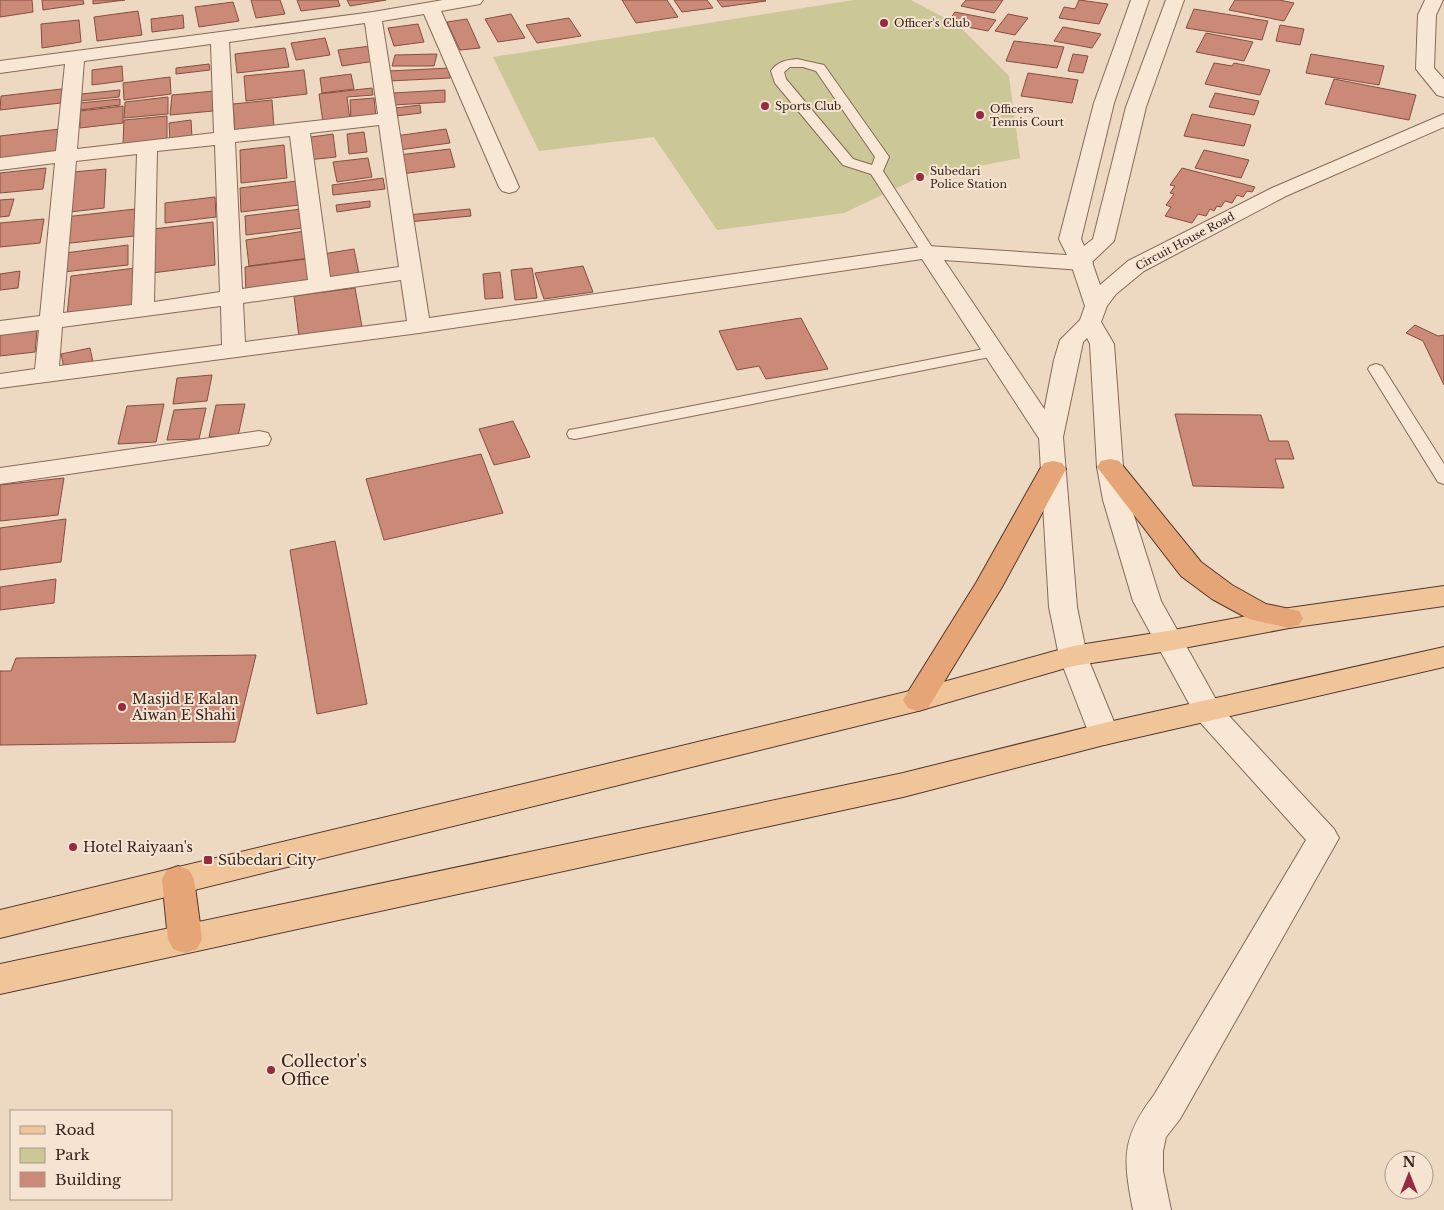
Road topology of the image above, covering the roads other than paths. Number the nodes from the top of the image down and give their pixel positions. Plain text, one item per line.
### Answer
1 (474, 0) edge
2 (1140, 0) edge
3 (1174, 0) edge
4 (1434, 0) edge
5 (438, 4) edge
6 (373, 17) junction
7 (220, 38) junction
8 (76, 56) junction
9 (0, 67) edge
10 (1444, 91) edge
11 (389, 118) junction
12 (1444, 120) edge
13 (298, 128) junction
14 (225, 136) junction
15 (147, 146) junction
16 (66, 156) junction
17 (0, 164) edge
18 (876, 171) junction
19 (509, 187) dead end
20 (928, 252) junction
21 (1082, 262) junction
22 (411, 272) junction
23 (320, 284) junction
24 (232, 297) junction
25 (143, 310) junction
26 (1093, 314) junction
27 (51, 321) junction
28 (419, 326) junction
29 (0, 328) edge
30 (234, 350) junction
31 (994, 352) junction
32 (1376, 369) dead end
33 (46, 375) junction
34 (0, 381) edge
35 (575, 434) dead end
36 (1051, 437) junction
37 (259, 439) dead end
38 (1110, 467) junction
39 (1053, 469) junction
40 (0, 476) edge
41 (1444, 478) edge
42 (1444, 596) edge
43 (1289, 618) junction
44 (1168, 641) junction
45 (1073, 656) junction
46 (1444, 657) edge
47 (918, 700) junction
48 (1208, 712) junction
49 (1104, 734) junction
50 (178, 879) junction
51 (0, 924) edge
52 (185, 938) junction
53 (0, 979) edge
54 (1152, 1210) edge

1 - 5 street
2 - 21 street
3 - 21 street
4 - 10 street
5 - 6 street
5 - 19 street
6 - 7 street
6 - 11 street
7 - 8 street
7 - 14 street
8 - 9 street
8 - 16 street
11 - 13 street
11 - 22 street
12 - 26 street, Circuit House Road
13 - 14 street
13 - 23 street
14 - 15 street
14 - 24 street
15 - 16 street
15 - 25 street
16 - 17 street
16 - 27 street
18 - 18 lane
18 - 20 lane
20 - 21 street
20 - 28 street
20 - 31 street
21 - 26 street
22 - 23 street
22 - 28 street
23 - 24 street
24 - 25 street
24 - 30 street
25 - 27 street
26 - 36 street, Circuit House Road
26 - 38 street
27 - 29 street
27 - 33 street
28 - 30 street
30 - 33 street
31 - 35 lane
31 - 36 street
32 - 41 lane
33 - 34 street
36 - 39 street, Circuit House Road
37 - 40 street
38 - 43 highway
38 - 44 street
39 - 45 street, Circuit House Road
39 - 47 highway
42 - 43 main road
43 - 44 main road
44 - 45 main road
44 - 48 street
45 - 47 main road
45 - 49 street, Circuit House Road
46 - 48 main road
47 - 50 main road
48 - 49 main road
48 - 54 street
49 - 52 main road
50 - 51 main road
50 - 52 highway
52 - 53 main road

